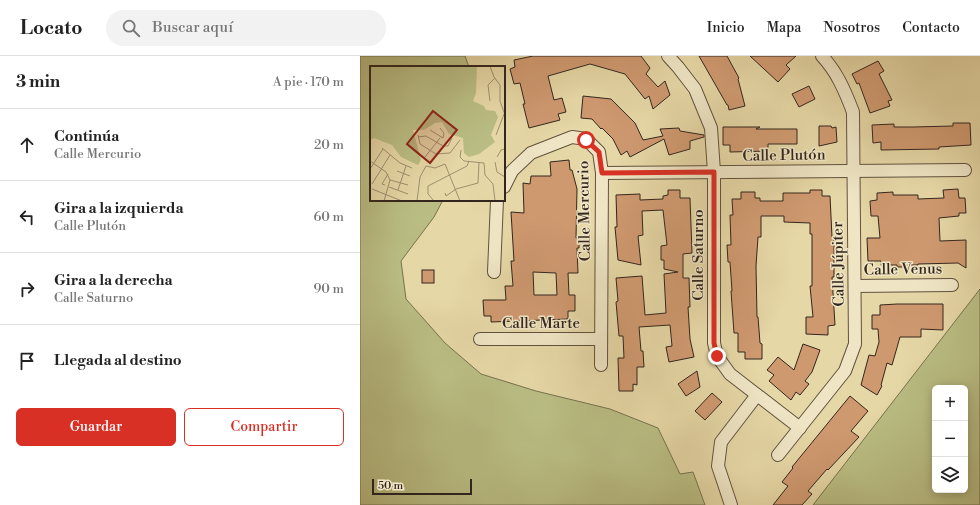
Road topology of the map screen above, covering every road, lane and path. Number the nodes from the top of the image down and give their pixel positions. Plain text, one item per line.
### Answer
1 (668, 56) edge
2 (822, 56) edge
3 (853, 170) junction
4 (965, 170) dead end
5 (714, 172) junction
6 (602, 173) junction
7 (505, 185) edge
8 (497, 201) edge
9 (494, 272) dead end
10 (952, 285) dead end
11 (855, 286) junction
12 (480, 339) dead end
13 (601, 339) junction
14 (601, 365) dead end
15 (757, 395) junction
16 (800, 428) junction
17 (778, 455) dead end
18 (731, 505) edge

1 - 5 street, Calle Saturno
2 - 3 street, Calle Júpiter
3 - 4 street, Calle Plutón
3 - 5 street, Calle Plutón
3 - 11 street, Calle Júpiter
5 - 6 street, Calle Plutón
5 - 15 street, Calle Saturno
6 - 7 street, Calle Mercurio
6 - 13 street, Calle Mercurio
8 - 9 street
10 - 11 street, Calle Venus
11 - 16 street, Calle Júpiter
12 - 13 street, Calle Marte
13 - 14 street, Calle Mercurio
15 - 16 street, Calle Saturno
15 - 18 street
16 - 17 street, Calle Júpiter

